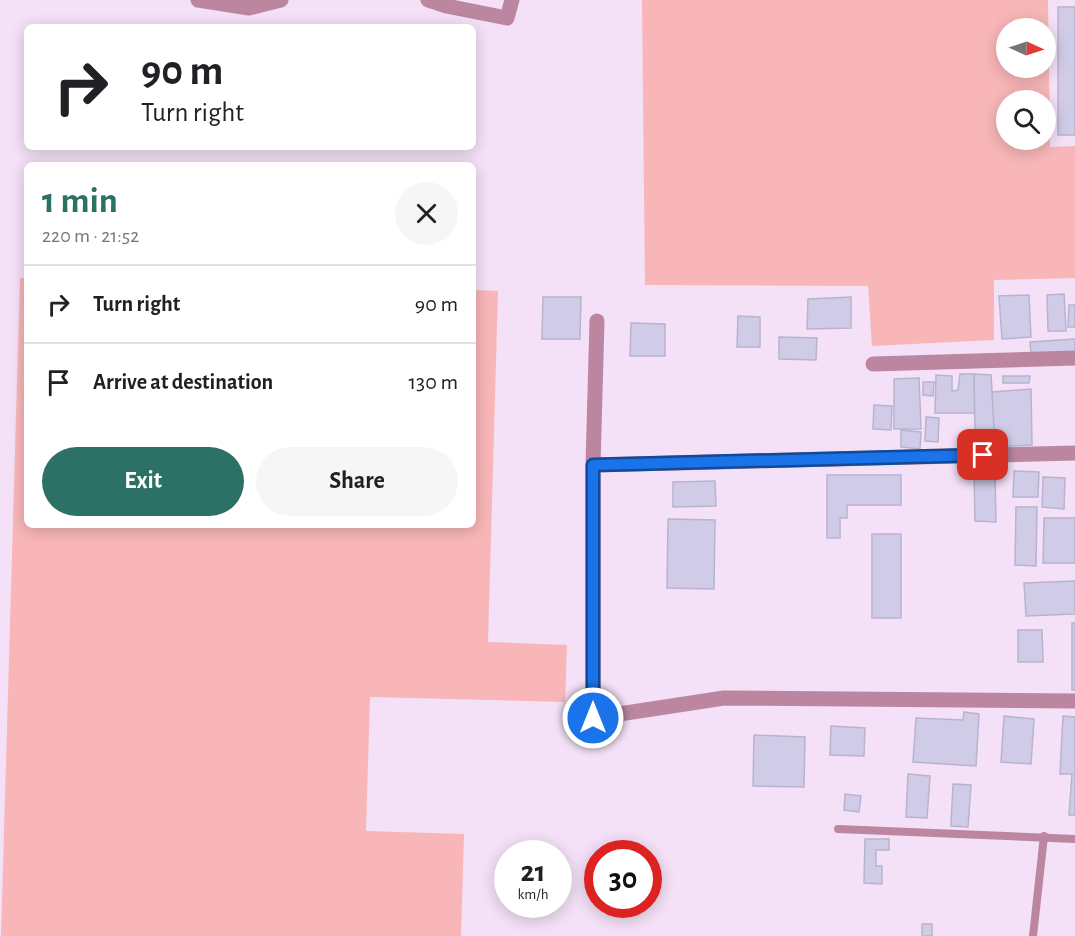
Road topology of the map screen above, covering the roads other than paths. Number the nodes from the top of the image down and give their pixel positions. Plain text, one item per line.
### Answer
1 (198, 0) edge
2 (281, 0) edge
3 (428, 0) edge
4 (512, 0) edge
5 (597, 321) dead end
6 (1075, 358) edge
7 (873, 364) dead end
8 (1075, 453) edge
9 (593, 465) junction
10 (1075, 701) edge
11 (838, 829) dead end
12 (1044, 836) junction
13 (1075, 839) edge
14 (1033, 936) edge

1 - 2 street
3 - 4 street
5 - 9 street
6 - 7 street
8 - 9 street
9 - 10 street
11 - 12 lane
12 - 13 lane
12 - 14 lane

